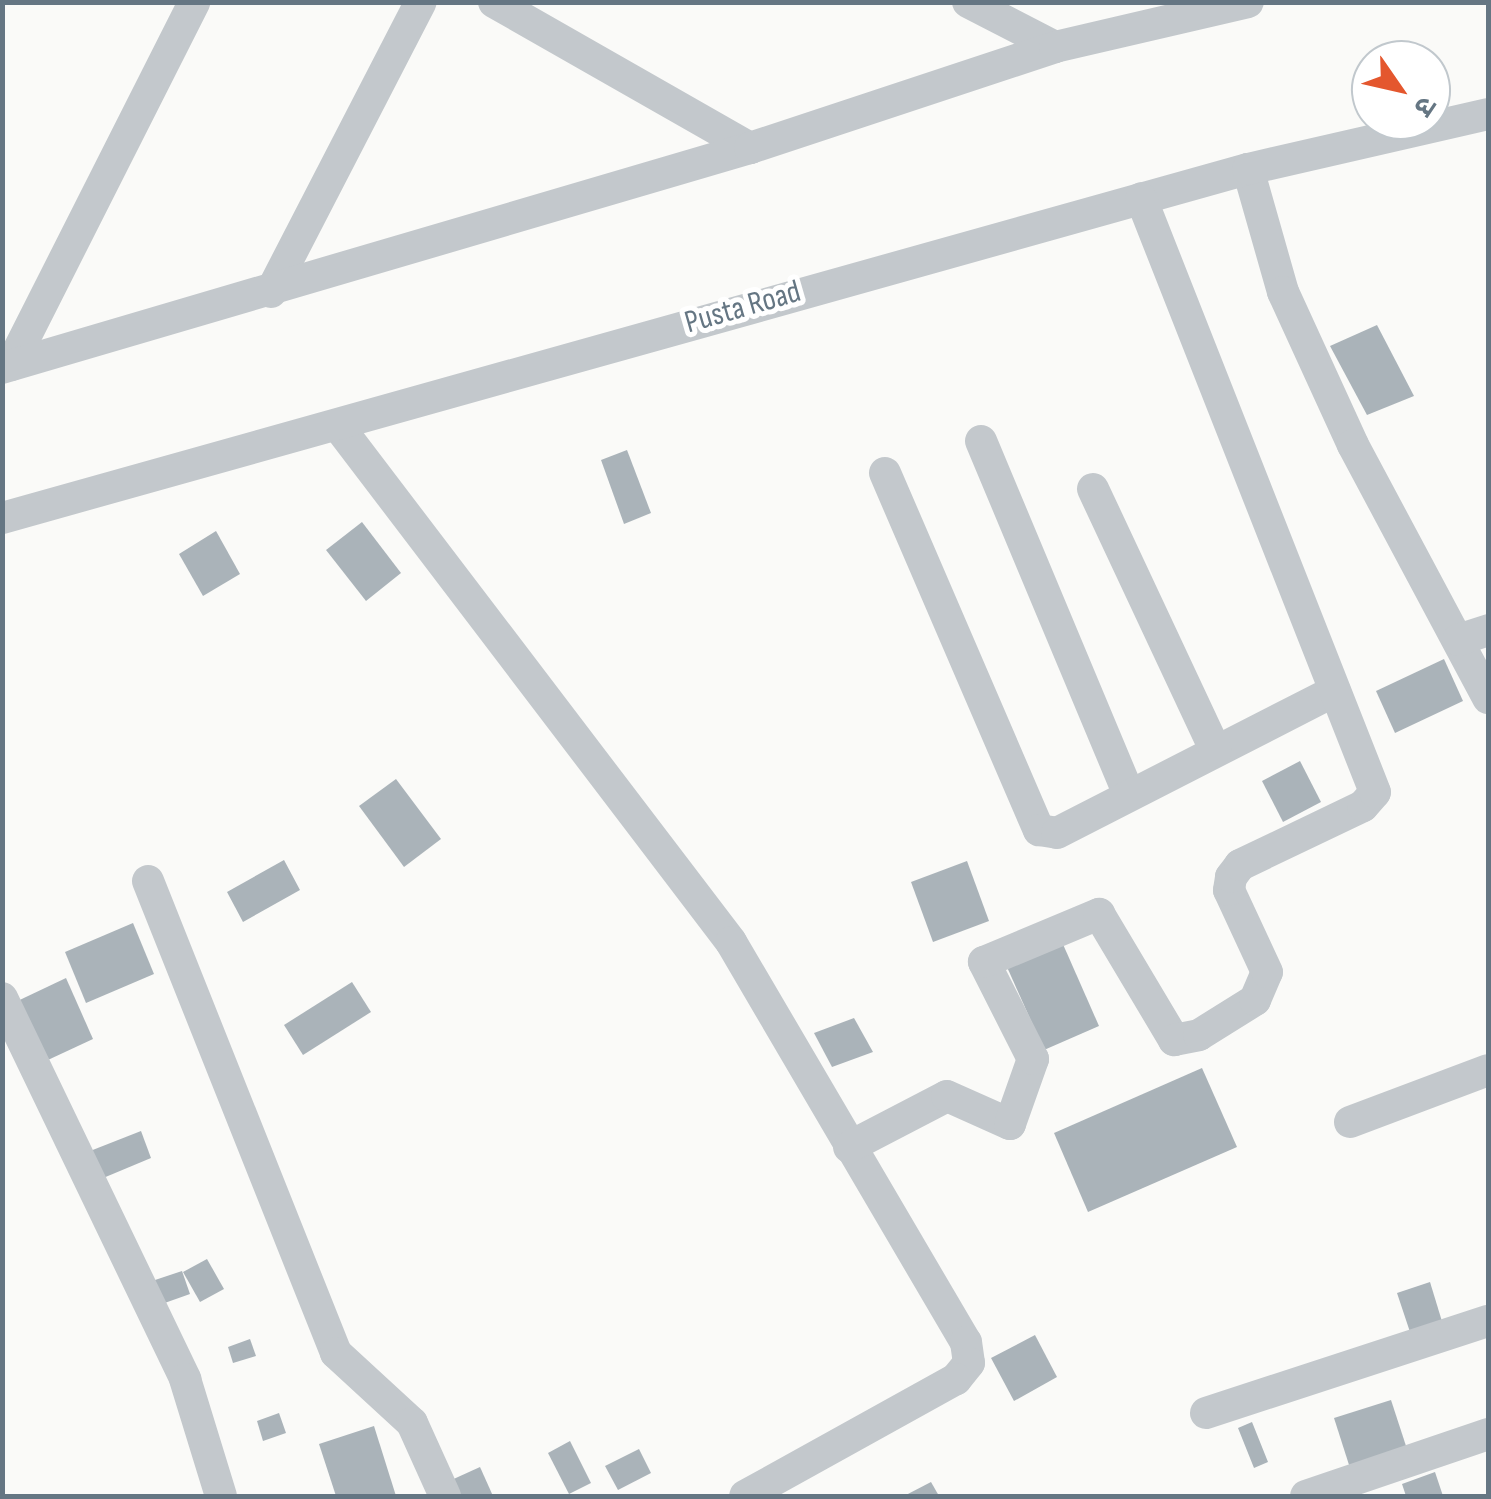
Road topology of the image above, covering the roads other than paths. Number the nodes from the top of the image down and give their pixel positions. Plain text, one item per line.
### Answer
1 (194, 2) edge
2 (420, 2) edge
3 (494, 2) edge
4 (968, 2) edge
5 (1248, 2) edge
6 (1055, 47) junction
7 (1488, 114) edge
8 (750, 148) junction
9 (1248, 169) junction
10 (1141, 198) junction
11 (272, 292) junction
12 (7, 367) edge
13 (339, 427) junction
14 (981, 441) dead end
15 (884, 473) dead end
16 (1093, 489) dead end
17 (2, 518) edge
18 (1473, 635) edge
19 (1335, 691) junction
20 (1488, 698) edge
21 (1216, 751) junction
22 (1128, 795) junction
23 (148, 881) dead end
24 (2, 998) edge
25 (1488, 1070) edge
26 (1350, 1122) dead end
27 (850, 1147) junction
28 (1488, 1320) edge
29 (1206, 1413) dead end
30 (1488, 1434) edge
31 (221, 1496) edge
32 (445, 1496) edge
33 (745, 1496) edge
34 (1306, 1496) edge

1 - 12 street
2 - 11 street
3 - 8 street
4 - 6 street
5 - 6 street
6 - 8 street
7 - 9 street, Pusta Road
8 - 11 street
9 - 10 street, Pusta Road
9 - 18 street
10 - 13 street, Pusta Road
10 - 19 street
11 - 12 street
13 - 17 street, Pusta Road
13 - 27 street
14 - 22 street
15 - 22 street
16 - 21 street
18 - 20 street
19 - 21 street
19 - 27 street
21 - 22 street
23 - 32 street
24 - 31 street
25 - 26 street
27 - 33 street
28 - 29 street
30 - 34 street

